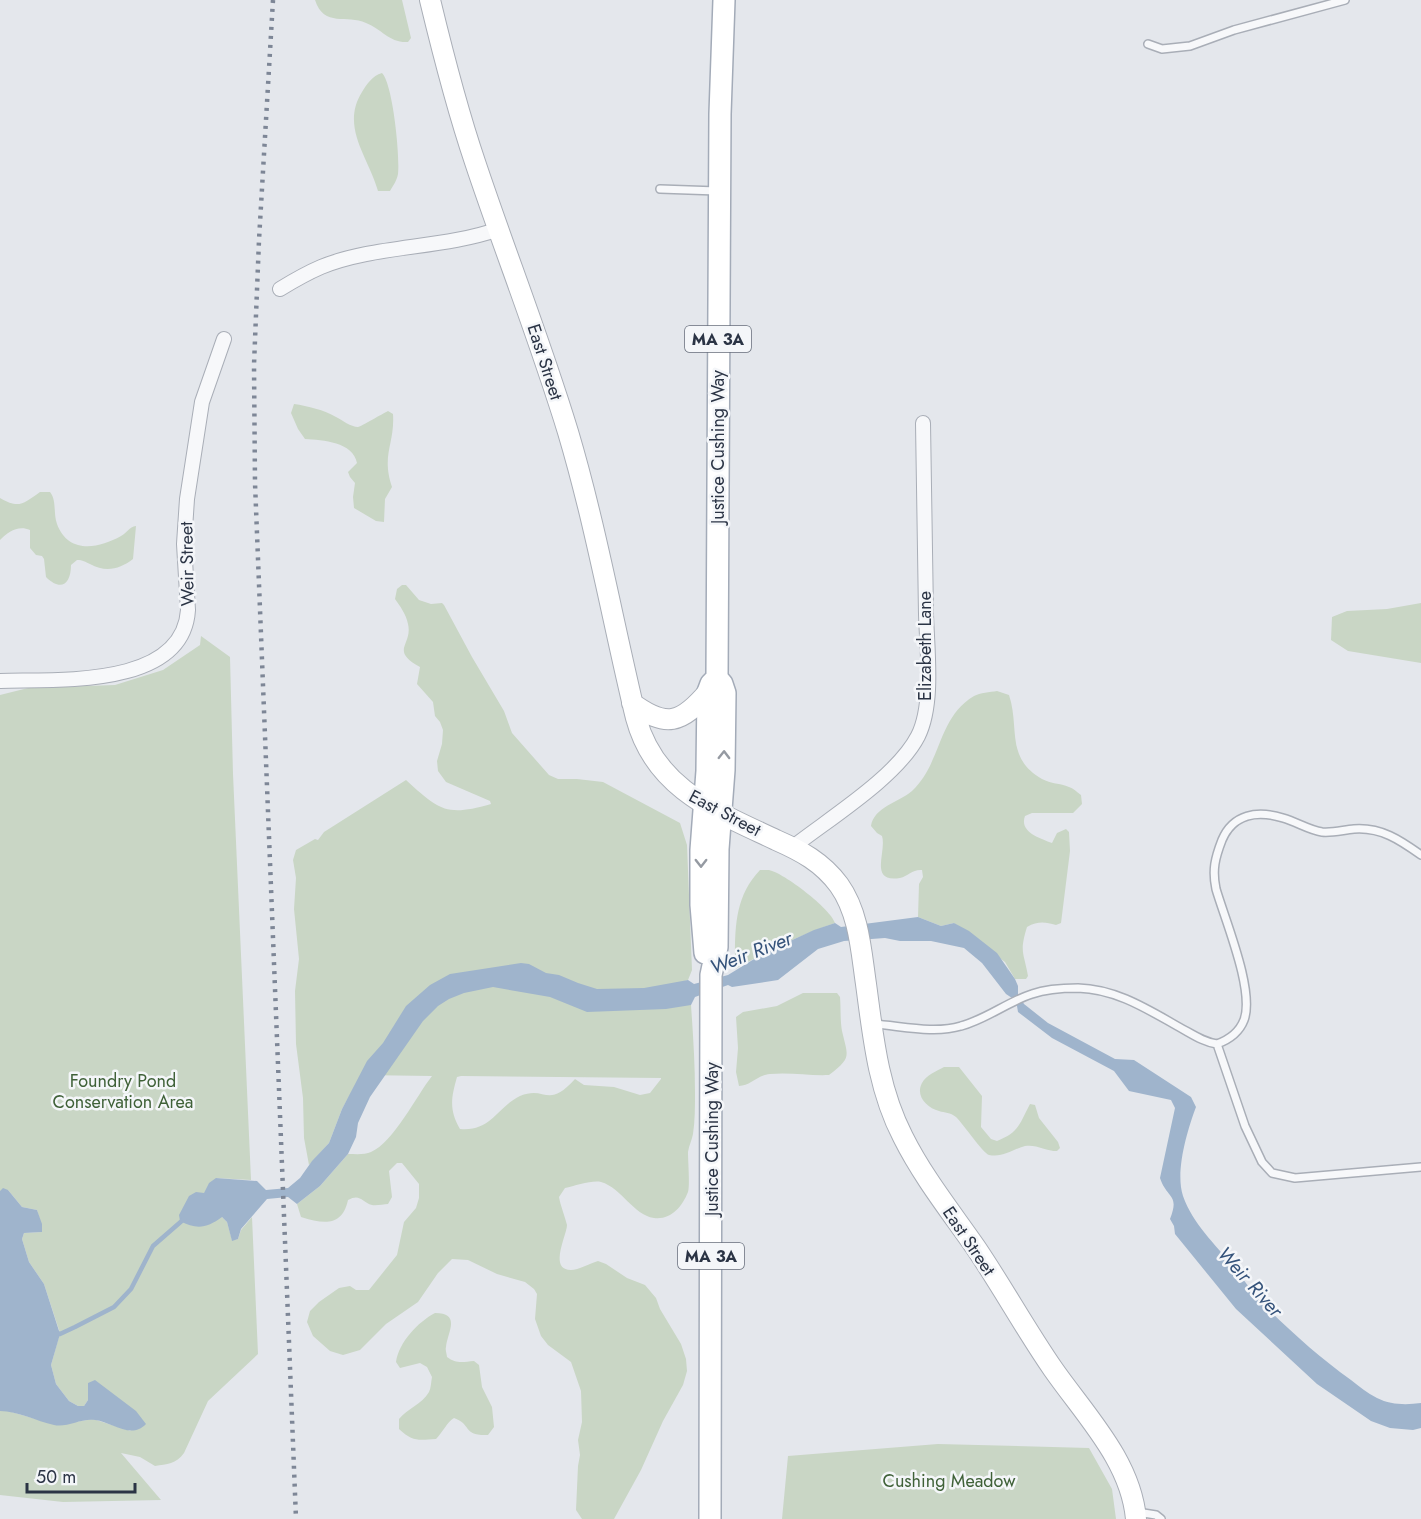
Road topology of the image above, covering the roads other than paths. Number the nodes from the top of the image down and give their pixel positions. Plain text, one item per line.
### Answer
1 (430, 0) edge
2 (724, 0) edge
3 (1345, 0) edge
4 (1148, 44) dead end
5 (660, 189) dead end
6 (719, 192) junction
7 (498, 229) junction
8 (280, 289) dead end
9 (224, 339) dead end
10 (924, 423) dead end
11 (0, 681) edge
12 (712, 685) junction
13 (632, 703) junction
14 (713, 809) junction
15 (793, 847) junction
16 (1421, 855) edge
17 (871, 1024) junction
18 (1217, 1044) junction
19 (1421, 1167) edge
20 (1135, 1515) edge
21 (710, 1519) edge
22 (1161, 1519) edge

1 - 7 main road, East Street
2 - 6 main road, Justice Cushing Way / MA 3A
3 - 4 lane
5 - 6 lane
6 - 12 main road, Justice Cushing Way / MA 3A
7 - 8 street
7 - 13 main road, East Street
9 - 11 street, Weir Street
10 - 15 street, Elizabeth Lane
12 - 13 main road
12 - 14 main road, Justice Cushing Way / MA 3A
13 - 14 main road, East Street
14 - 15 main road, East Street
14 - 21 main road, Justice Cushing Way / MA 3A
15 - 17 main road, East Street
16 - 18 lane
17 - 18 lane
17 - 20 main road, East Street
18 - 19 lane
20 - 22 lane

